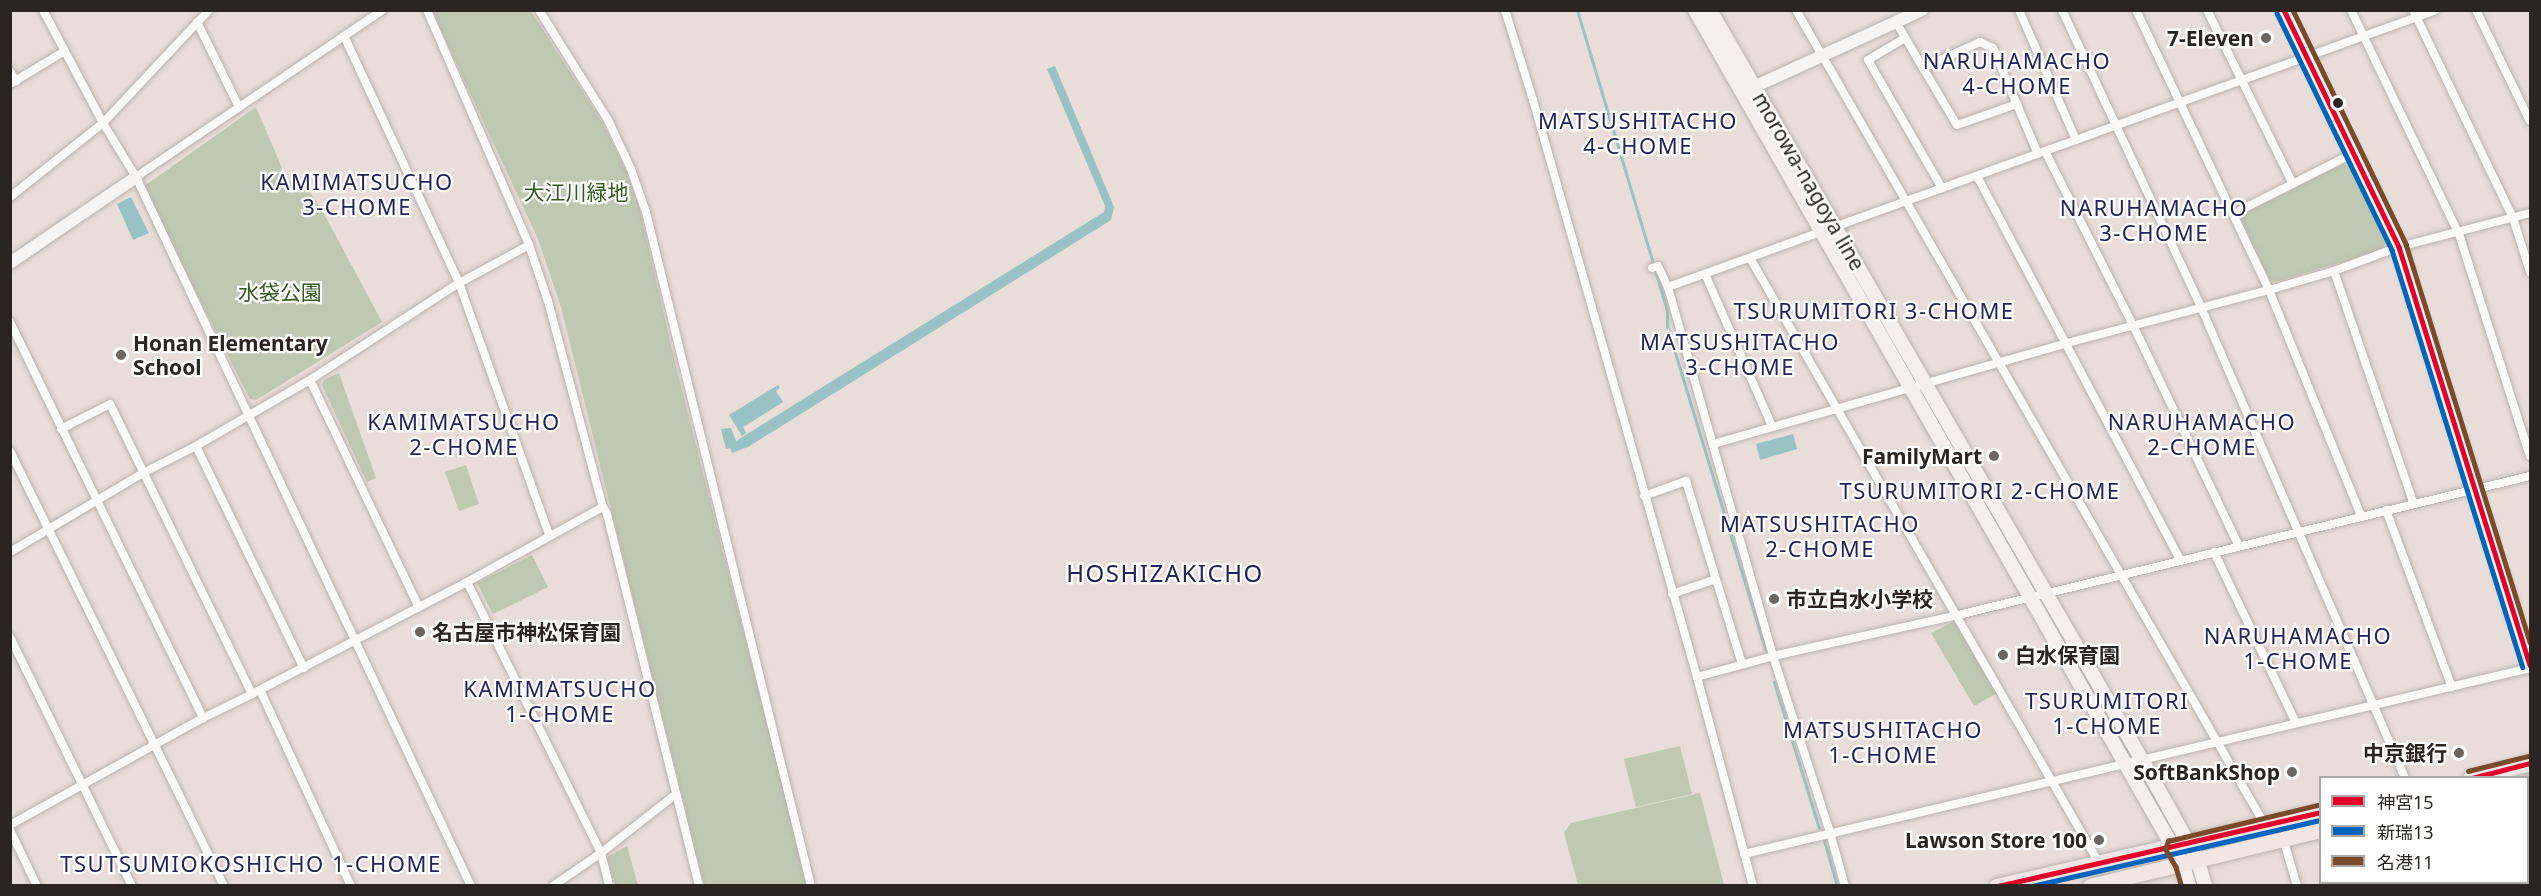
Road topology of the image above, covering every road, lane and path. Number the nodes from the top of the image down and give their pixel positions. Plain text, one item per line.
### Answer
1 (43, 10) edge
2 (209, 10) edge
3 (383, 10) edge
4 (427, 10) edge
5 (539, 10) edge
6 (1505, 10) edge
7 (1695, 10) edge
8 (1710, 10) edge
9 (1796, 10) edge
10 (1922, 10) edge
11 (2019, 10) edge
12 (2062, 10) edge
13 (2136, 10) edge
14 (2207, 10) edge
15 (2284, 10) edge
16 (2351, 10) edge
17 (2436, 10) edge
18 (2476, 10) edge
19 (2414, 14) edge
20 (197, 22) junction
21 (1896, 22) junction
22 (344, 36) junction
23 (2364, 37) junction
24 (1905, 38) junction
25 (65, 51) junction
26 (1821, 55) junction
27 (2308, 58) junction
28 (1923, 68) junction
29 (10, 71) edge
30 (2242, 81) junction
31 (13, 82) edge
32 (1748, 89) junction
33 (2180, 103) junction
34 (2017, 104) junction
35 (239, 107) junction
36 (2530, 121) edge
37 (103, 123) junction
38 (2117, 126) junction
39 (2076, 140) junction
40 (2042, 153) junction
41 (2354, 153) junction
42 (1977, 176) junction
43 (136, 177) junction
44 (2293, 184) junction
45 (1942, 188) junction
46 (10, 197) edge
47 (1905, 201) junction
48 (2530, 213) edge
49 (2233, 214) junction
50 (2513, 218) junction
51 (1836, 226) junction
52 (1822, 231) junction
53 (2458, 234) junction
54 (529, 245) junction
55 (2399, 247) junction
56 (1750, 258) junction
57 (10, 263) edge
58 (1654, 268) dead end
59 (2334, 271) junction
60 (2530, 272) edge
61 (1705, 274) junction
62 (459, 283) junction
63 (1668, 287) junction
64 (2270, 290) junction
65 (2201, 307) junction
66 (10, 322) edge
67 (2133, 325) junction
68 (2067, 343) junction
69 (1998, 363) junction
70 (310, 380) junction
71 (1927, 384) junction
72 (1913, 389) junction
73 (1838, 407) junction
74 (250, 413) junction
75 (1772, 426) junction
76 (61, 429) junction
77 (1713, 444) junction
78 (196, 446) junction
79 (10, 451) edge
80 (2530, 456) edge
81 (143, 473) junction
82 (2530, 476) edge
83 (2476, 489) junction
84 (1644, 496) junction
85 (96, 501) junction
86 (2414, 504) junction
87 (603, 507) junction
88 (2386, 510) junction
89 (2361, 516) junction
90 (48, 530) junction
91 (2299, 531) junction
92 (549, 535) junction
93 (2239, 546) junction
94 (10, 552) edge
95 (2214, 552) junction
96 (2180, 560) junction
97 (2121, 574) junction
98 (1716, 579) junction
99 (467, 582) junction
100 (2046, 592) junction
101 (1672, 594) junction
102 (2030, 596) junction
103 (418, 607) junction
104 (1958, 615) junction
105 (10, 638) edge
106 (356, 640) junction
107 (1773, 656) junction
108 (1742, 664) junction
109 (2530, 667) edge
110 (304, 668) junction
111 (1697, 677) junction
112 (2452, 687) junction
113 (256, 692) junction
114 (2374, 706) junction
115 (203, 718) junction
116 (2296, 723) junction
117 (2216, 743) junction
118 (154, 746) junction
119 (2142, 760) junction
120 (2126, 764) junction
121 (2530, 764) edge
122 (2405, 776) edge
123 (2475, 776) edge
124 (2052, 783) junction
125 (84, 786) junction
126 (676, 794) junction
127 (2319, 812) edge
128 (10, 825) edge
129 (2265, 825) junction
130 (10, 830) edge
131 (2319, 830) edge
132 (1831, 836) junction
133 (2283, 838) junction
134 (2188, 843) junction
135 (2172, 847) junction
136 (601, 853) junction
137 (1744, 854) junction
138 (2190, 862) junction
139 (2100, 863) junction
140 (37, 885) edge
141 (132, 885) edge
142 (224, 885) edge
143 (351, 885) edge
144 (471, 885) edge
145 (553, 885) edge
146 (609, 885) edge
147 (699, 885) edge
148 (811, 885) edge
149 (1753, 885) edge
150 (1845, 885) edge
151 (1996, 885) edge
152 (2095, 885) edge
153 (2190, 885) edge
154 (2205, 885) edge
155 (2297, 885) edge

1 - 25 street
2 - 20 street
3 - 22 street
4 - 54 street
5 - 148 street
6 - 84 street
7 - 32 main road, morowa-nagoya line
8 - 32 main road, morowa-nagoya line
9 - 26 street
10 - 21 street
11 - 39 street
12 - 38 street
13 - 33 street
14 - 30 street
15 - 27 street
16 - 23 street
17 - 19 street
18 - 36 street
19 - 23 street
19 - 50 street
20 - 35 street
20 - 37 street
21 - 24 street
21 - 26 street
22 - 35 street
22 - 62 street
23 - 27 street
23 - 53 street
24 - 28 street
24 - 45 street
25 - 31 street
25 - 37 street
26 - 32 street
26 - 47 street
27 - 30 street
27 - 41 street
28 - 34 street
28 - 34 street
29 - 31 street
30 - 33 street
30 - 44 street
32 - 51 main road, morowa-nagoya line
32 - 52 main road, morowa-nagoya line
33 - 38 street
33 - 49 street
34 - 40 street
35 - 43 street
37 - 43 street
37 - 46 street
38 - 39 street
38 - 65 street
39 - 40 street
40 - 42 street
40 - 67 street
41 - 44 street
41 - 55 street
42 - 45 street
42 - 68 street
43 - 57 street
43 - 74 street
44 - 49 street
45 - 47 street
47 - 51 street
47 - 69 street
48 - 50 street
49 - 64 street
50 - 53 street
50 - 60 street
51 - 52 street
51 - 71 main road, morowa-nagoya line
52 - 56 street
52 - 72 main road, morowa-nagoya line
53 - 55 street
53 - 80 street
54 - 62 street
54 - 87 street
55 - 59 street
55 - 83 street
56 - 61 street
56 - 73 street
58 - 63 street
59 - 64 street
59 - 86 street
61 - 63 street
61 - 75 street
62 - 70 street
62 - 92 street
63 - 77 street
64 - 65 street
64 - 89 street
65 - 67 street
65 - 91 street
66 - 76 street
67 - 68 street
67 - 93 street
68 - 69 street
68 - 96 street
69 - 71 street
69 - 97 street
70 - 74 street
70 - 103 street
71 - 72 street
71 - 100 main road, morowa-nagoya line
72 - 73 street
72 - 102 main road, morowa-nagoya line
73 - 75 street
73 - 104 street
74 - 78 street
74 - 106 street
75 - 77 street
76 - 81 street
76 - 85 street
77 - 107 street
78 - 81 street
78 - 110 street
79 - 90 street
81 - 85 street
81 - 113 street
82 - 83 street
83 - 86 street
83 - 109 street
84 - 98 street
84 - 101 street
85 - 90 street
85 - 115 street
86 - 88 street
87 - 92 street
87 - 126 street
88 - 89 street
88 - 112 street
89 - 91 street
90 - 94 street
90 - 118 street
91 - 93 street
91 - 114 street
92 - 99 street
93 - 95 street
95 - 96 street
95 - 116 street
96 - 97 street
97 - 100 street
97 - 117 street
98 - 101 street
98 - 108 street
99 - 103 street
99 - 136 street
100 - 102 street
100 - 119 main road, morowa-nagoya line
101 - 111 street
102 - 104 street
102 - 120 main road, morowa-nagoya line
103 - 106 street
104 - 107 street
104 - 124 street
105 - 125 street
106 - 110 street
106 - 144 street
107 - 108 street
107 - 132 street
108 - 111 street
109 - 112 street
110 - 113 street
111 - 137 street
112 - 114 street
113 - 115 street
113 - 143 street
114 - 116 street
114 - 122 street
115 - 118 street
116 - 117 street
117 - 119 street
117 - 129 street
118 - 125 street
118 - 142 street
119 - 120 street
119 - 134 main road, morowa-nagoya line
120 - 124 street
120 - 135 main road, morowa-nagoya line
121 - 123 highway
124 - 132 street
124 - 139 street
125 - 128 street
125 - 141 street
126 - 136 street
126 - 147 street
127 - 129 highway
129 - 134 highway
130 - 140 street
131 - 133 highway
132 - 137 street
132 - 150 street
133 - 138 highway
133 - 155 street
134 - 135 highway
134 - 138 main road, morowa-nagoya line
135 - 138 main road, morowa-nagoya line
135 - 139 highway
136 - 145 street
136 - 146 street
137 - 149 street
138 - 152 highway
138 - 153 main road, morowa-nagoya line
138 - 154 main road, morowa-nagoya line
139 - 151 highway

